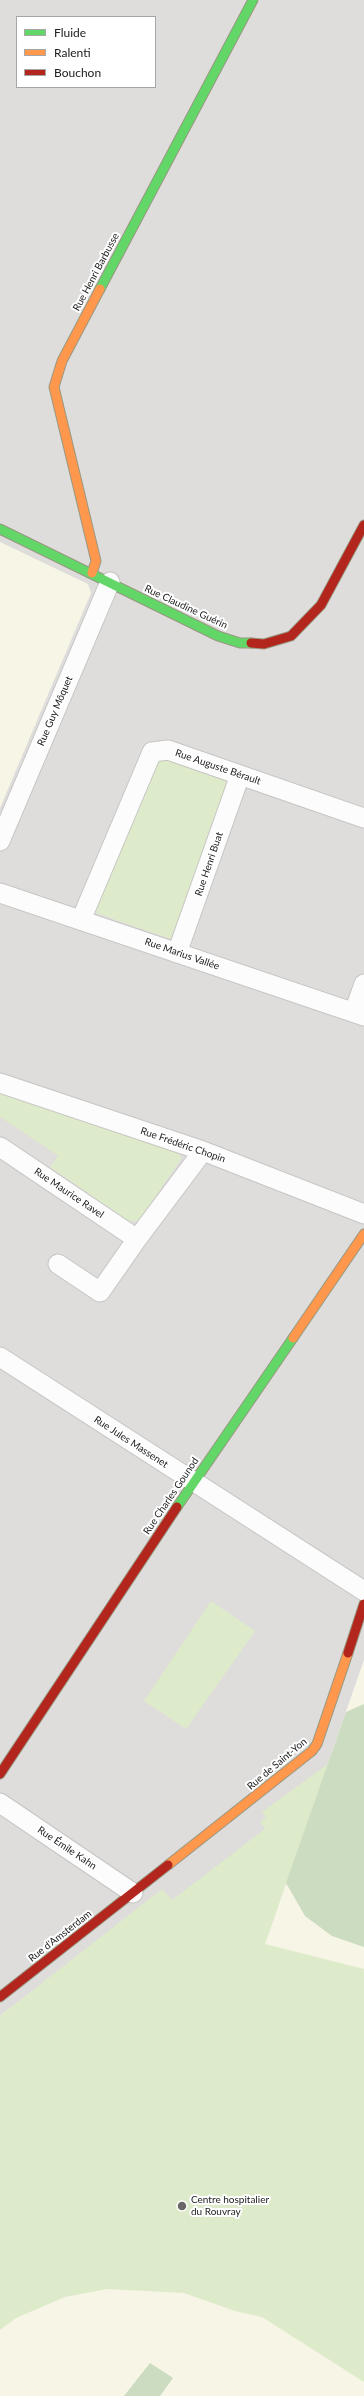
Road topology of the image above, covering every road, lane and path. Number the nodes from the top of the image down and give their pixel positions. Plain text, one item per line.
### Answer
1 (253, 0) edge
2 (364, 525) edge
3 (0, 529) edge
4 (92, 573) junction
5 (110, 582) junction
6 (240, 775) junction
7 (364, 818) edge
8 (0, 841) edge
9 (0, 893) edge
10 (81, 920) junction
11 (177, 952) junction
12 (364, 984) edge
13 (359, 1014) edge
14 (0, 1083) edge
15 (0, 1147) edge
16 (203, 1151) junction
17 (364, 1214) edge
18 (364, 1234) edge
19 (137, 1238) junction
20 (58, 1264) dead end
21 (0, 1357) edge
22 (193, 1483) junction
23 (364, 1591) edge
24 (364, 1604) edge
25 (0, 1774) edge
26 (0, 1803) edge
27 (133, 1892) junction
28 (0, 1997) edge

1 - 4 street, Rue Henri Barbusse
2 - 5 street, Rue Claudine Guérin
3 - 4 street, Rue Claudine Guérin
4 - 5 street, Rue Claudine Guérin
5 - 8 street, Rue Guy Môquet
6 - 7 street, Rue Auguste Bérault
6 - 10 street, Rue Auguste Bérault
6 - 11 street, Rue Henri Buat
9 - 10 street, Rue Marius Vallée
10 - 11 street, Rue Marius Vallée
11 - 13 street, Rue Marius Vallée
12 - 13 street
14 - 16 street, Rue Frédéric Chopin
15 - 19 street, Rue Maurice Ravel
16 - 17 street, Rue Frédéric Chopin
16 - 19 street
18 - 22 street, Rue Charles Gounod
19 - 20 street
21 - 22 street, Rue Jules Massenet
22 - 23 street, Rue Jules Massenet
22 - 25 street, Rue Charles Gounod
24 - 27 street, Rue de Saint-Yon
26 - 27 street, Rue Émile Kahn
27 - 28 street, Rue d'Amsterdam

